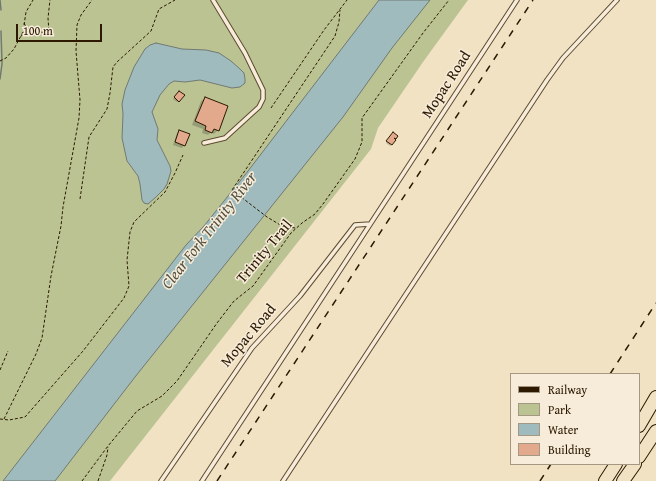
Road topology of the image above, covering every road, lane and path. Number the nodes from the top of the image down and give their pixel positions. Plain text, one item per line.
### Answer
1 (33, 0) edge
2 (50, 0) edge
3 (92, 0) edge
4 (175, 0) edge
5 (213, 0) edge
6 (347, 0) edge
7 (450, 0) edge
8 (517, 0) edge
9 (617, 0) edge
10 (340, 10) junction
11 (24, 22) junction
12 (30, 30) junction
13 (19, 38) junction
14 (0, 60) edge
15 (271, 108) dead end
16 (204, 143) dead end
17 (183, 155) dead end
18 (80, 199) dead end
19 (370, 224) junction
20 (297, 228) junction
21 (8, 351) dead end
22 (0, 370) edge
23 (656, 397) edge
24 (0, 419) edge
25 (4, 419) junction
26 (640, 424) edge
27 (656, 431) edge
28 (108, 446) junction
29 (640, 455) edge
30 (615, 465) edge
31 (634, 465) edge
32 (82, 481) edge
33 (98, 481) edge
34 (161, 481) edge
35 (202, 481) edge
36 (283, 481) edge
37 (605, 481) edge
38 (624, 481) edge

1 - 11 path
2 - 12 path
3 - 25 path
4 - 18 path
5 - 16 lane
6 - 10 path
7 - 20 path, Trinity Trail
8 - 19 lane, Mopac Road
9 - 36 lane
10 - 15 path
10 - 20 path
11 - 12 path
11 - 13 path
12 - 13 path
13 - 14 path
17 - 25 path
19 - 34 lane, Mopac Road
19 - 35 lane, Mopac Road
20 - 28 path, Trinity Trail
21 - 22 path
23 - 26 highway
24 - 25 path
27 - 29 highway
28 - 32 path, Trinity Trail
28 - 33 path
30 - 37 highway
31 - 38 highway

